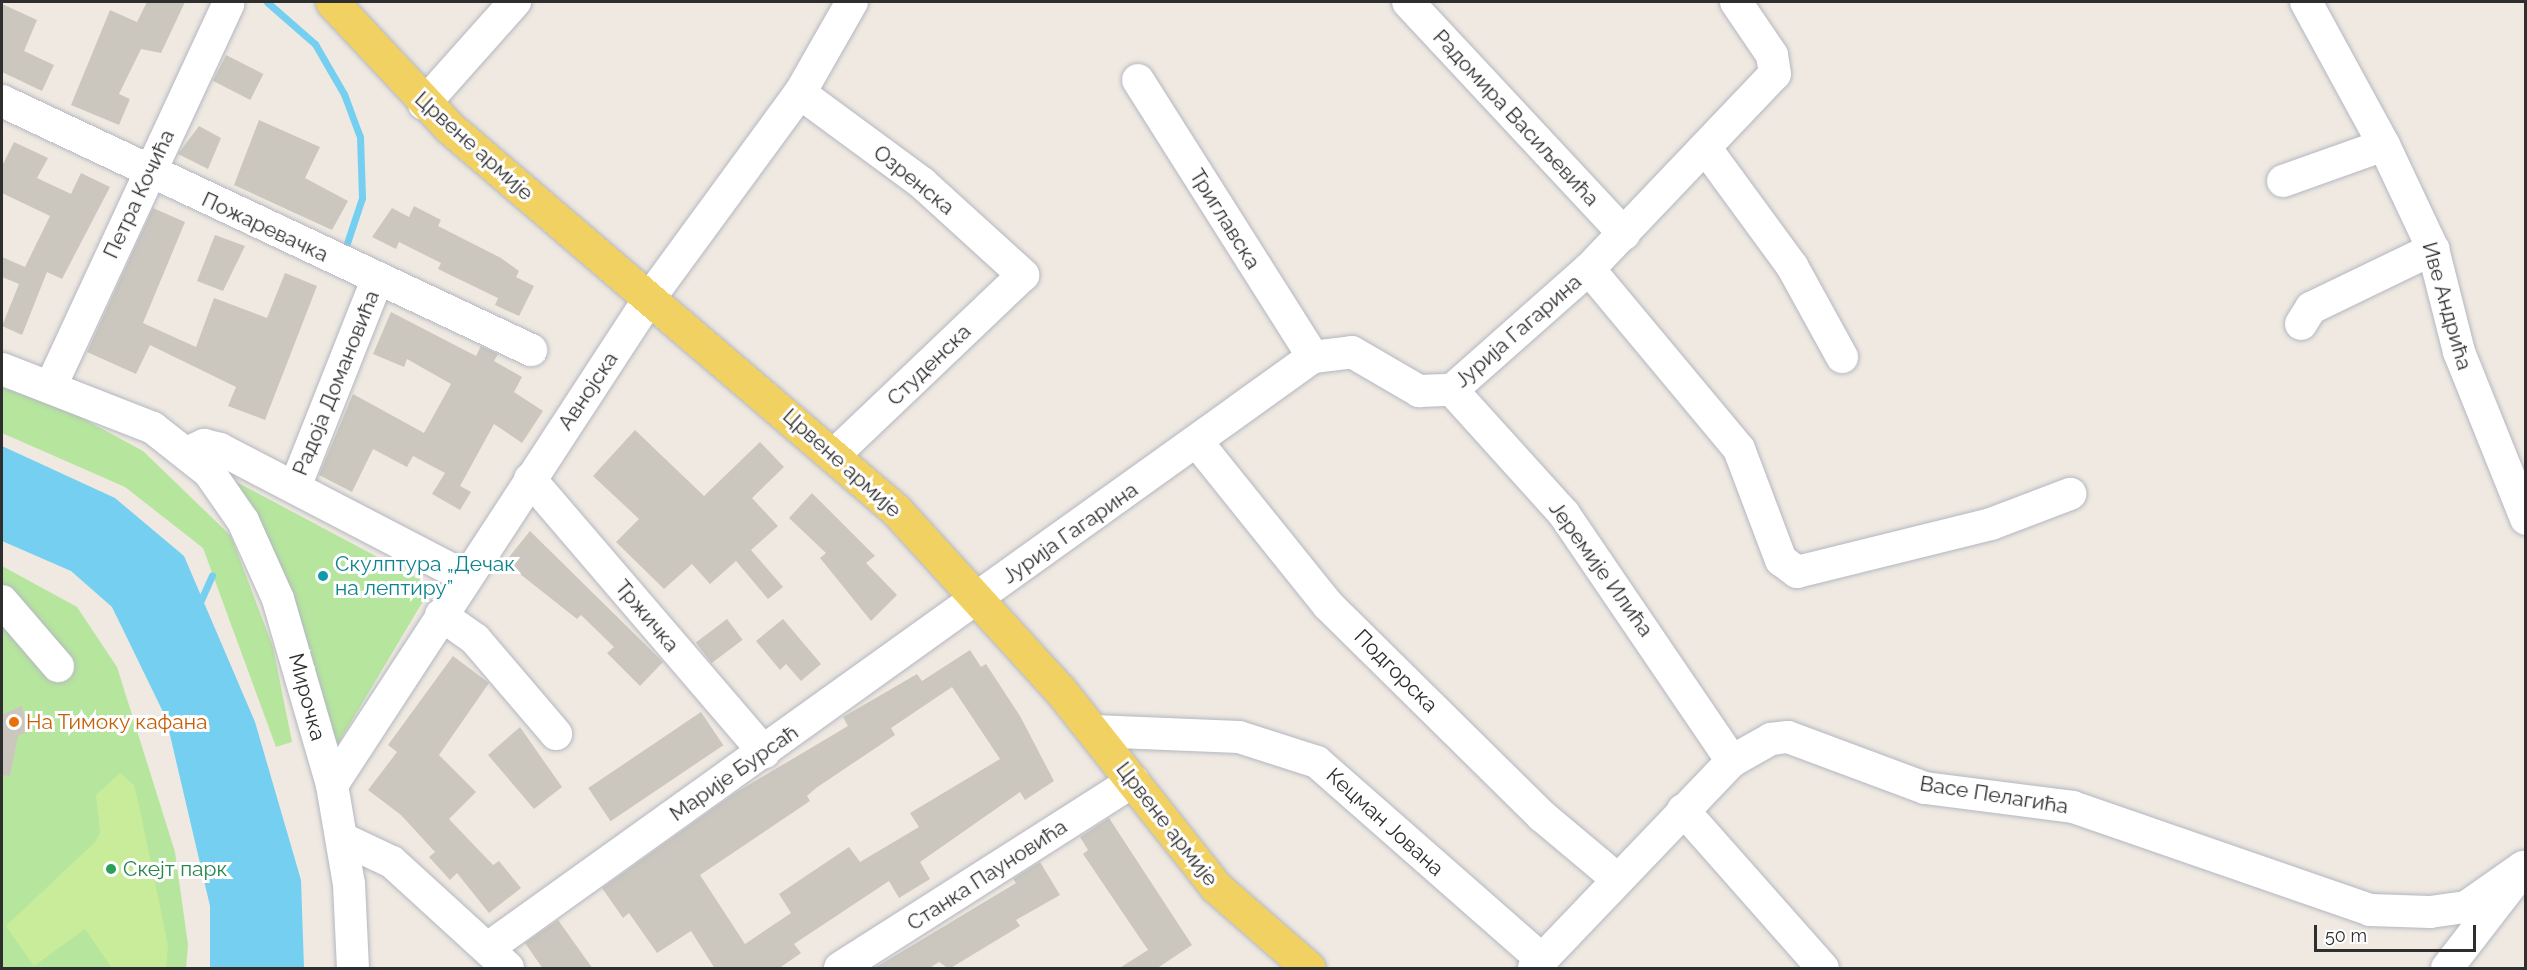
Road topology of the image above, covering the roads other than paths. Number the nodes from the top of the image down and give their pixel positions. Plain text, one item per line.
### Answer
1 (332, 2) edge
2 (514, 2) edge
3 (852, 2) edge
4 (1407, 2) edge
5 (1736, 2) edge
6 (2306, 2) edge
7 (228, 4) dead end
8 (1138, 80) dead end
9 (800, 93) junction
10 (2, 101) edge
11 (424, 104) junction
12 (2384, 145) junction
13 (1707, 150) junction
14 (148, 172) junction
15 (2283, 181) dead end
16 (1624, 234) junction
17 (2433, 249) junction
18 (1589, 269) junction
19 (1023, 275) joint
20 (377, 280) junction
21 (649, 299) junction
22 (2301, 324) dead end
23 (531, 350) dead end
24 (1313, 357) junction
25 (1842, 357) dead end
26 (2, 369) edge
27 (51, 386) junction
28 (1452, 390) junction
29 (1197, 442) junction
30 (189, 452) junction
31 (835, 454) junction
32 (530, 479) junction
33 (295, 487) junction
34 (2070, 494) dead end
35 (2526, 519) edge
36 (466, 577) junction
37 (979, 597) junction
38 (2, 601) edge
39 (441, 615) junction
40 (58, 666) dead end
41 (1094, 731) junction
42 (556, 734) dead end
43 (764, 753) junction
44 (1732, 761) junction
45 (1134, 781) junction
46 (332, 785) junction
47 (1683, 810) junction
48 (343, 839) junction
49 (2525, 864) edge
50 (1617, 879) junction
51 (498, 958) edge
52 (1538, 964) edge
53 (1293, 965) edge
54 (353, 969) edge
55 (840, 969) edge
56 (1823, 969) edge
57 (2447, 969) edge

1 - 11 main road, Црвене армије
2 - 11 street
3 - 9 street, Авнојска
4 - 16 street, Радомира Васиљевића
5 - 13 street, Јурија Гагарина
6 - 12 street, Иве Андрића
7 - 14 street, Петра Кочића
8 - 24 street, Триглавска
9 - 19 street, Озренска
9 - 21 street, Авнојска
10 - 14 street, Пожаревачка
11 - 21 main road, Црвене армије
12 - 15 street
12 - 17 street, Иве Андрића
13 - 16 street, Јурија Гагарина
13 - 25 street
14 - 20 street, Пожаревачка
14 - 27 street, Петра Кочића
16 - 18 street, Јурија Гагарина
17 - 22 street
17 - 35 street, Иве Андрића
18 - 28 street, Јурија Гагарина
18 - 34 street
19 - 31 street, Студенска
20 - 23 street, Пожаревачка
20 - 33 street, Радоја Домановића
21 - 31 main road, Црвене армије
21 - 32 street, Авнојска
24 - 28 street, Јурија Гагарина
24 - 29 street, Јурија Гагарина
26 - 27 street, Мирочка
27 - 30 street, Мирочка
28 - 44 street, Јеремије Илића
29 - 37 street, Јурија Гагарина
29 - 50 street, Подгорска
30 - 33 street
30 - 46 street, Мирочка
31 - 37 main road, Црвене армије
32 - 36 street, Авнојска
32 - 43 street, Тржичка
33 - 36 street
36 - 39 street, Авнојска
37 - 41 main road, Црвене армије
37 - 43 street, Марије Бурсаћ
38 - 40 street
39 - 42 street
39 - 46 street, Авнојска
41 - 45 main road, Црвене армије
41 - 52 street, Кецман Јована
43 - 51 street, Марије Бурсаћ
44 - 47 street, Васе Пелагића
44 - 49 street, Васе Пелагића
45 - 53 main road, Црвене армије
45 - 55 street, Станка Пауновића
46 - 48 street, Мирочка
47 - 50 street, Васе Пелагића
47 - 56 street
48 - 51 street
48 - 54 street, Мирочка
49 - 57 street
50 - 52 street, Васе Пелагића

